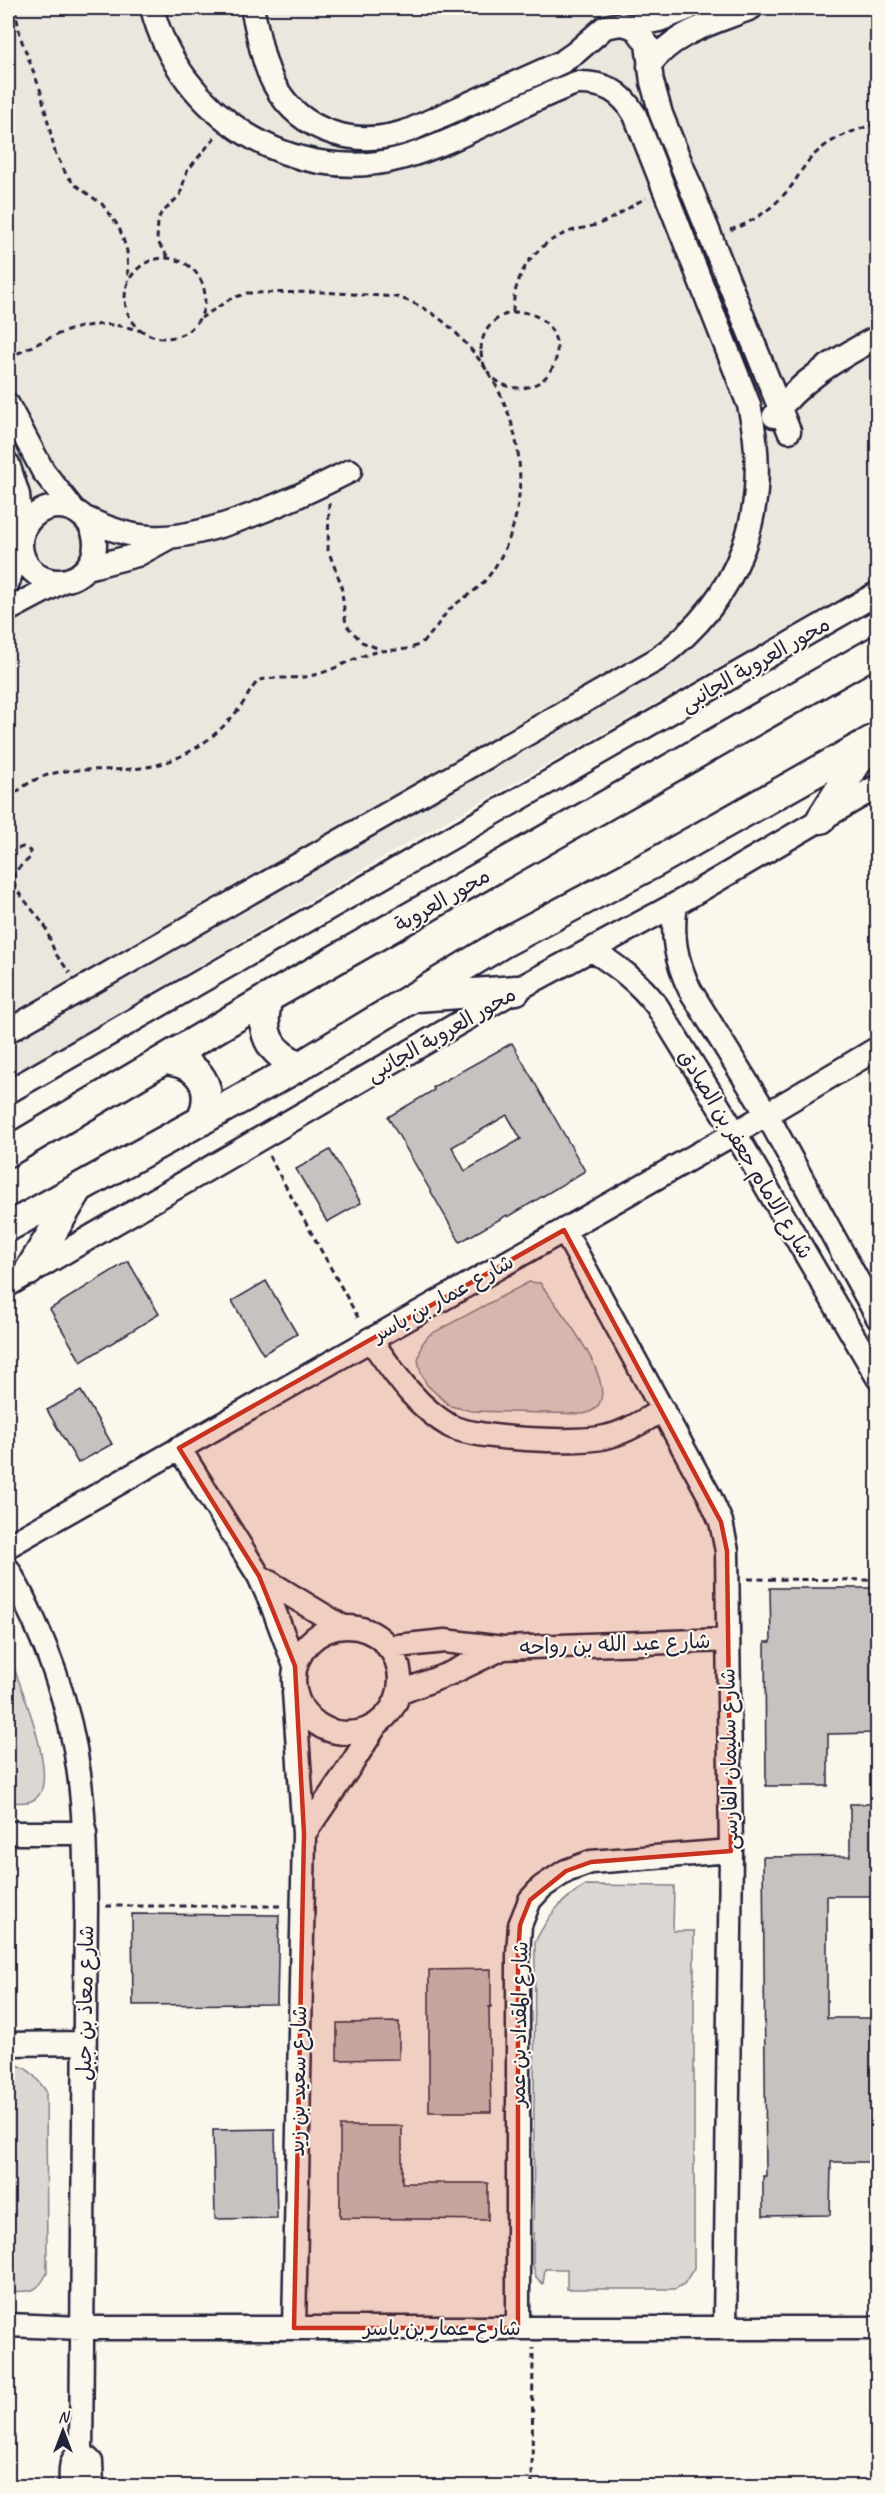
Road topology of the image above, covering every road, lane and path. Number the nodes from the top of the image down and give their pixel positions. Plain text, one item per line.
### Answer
1 (15, 8) edge
2 (152, 8) edge
3 (252, 8) edge
4 (689, 8) edge
5 (752, 8) edge
6 (630, 26) junction
7 (649, 66) junction
8 (227, 122) junction
9 (878, 123) edge
10 (664, 189) junction
11 (710, 237) junction
12 (168, 257) junction
13 (128, 281) junction
14 (513, 312) junction
15 (201, 318) junction
16 (142, 331) junction
17 (878, 337) edge
18 (8, 358) edge
19 (486, 369) junction
20 (8, 405) edge
21 (781, 407) junction
22 (789, 431) dead end
23 (756, 442) junction
24 (8, 464) edge
25 (350, 471) dead end
26 (329, 482) junction
27 (79, 514) junction
28 (168, 538) junction
29 (21, 539) junction
30 (87, 568) junction
31 (63, 581) junction
32 (8, 582) edge
33 (878, 593) edge
34 (8, 610) edge
35 (878, 650) edge
36 (384, 651) junction
37 (874, 739) edge
38 (878, 786) edge
39 (8, 800) edge
40 (821, 819) junction
41 (8, 852) edge
42 (676, 904) junction
43 (592, 950) junction
44 (80, 990) junction
45 (516, 990) junction
46 (412, 997) junction
47 (268, 998) junction
48 (8, 1031) edge
49 (878, 1048) edge
50 (164, 1060) junction
51 (300, 1066) junction
52 (8, 1092) edge
53 (766, 1113) junction
54 (201, 1121) junction
55 (735, 1133) junction
56 (260, 1139) junction
57 (8, 1152) edge
58 (79, 1188) junction
59 (8, 1227) edge
60 (564, 1230) junction
61 (18, 1278) edge
62 (878, 1318) edge
63 (370, 1339) junction
64 (878, 1378) edge
65 (663, 1410) junction
66 (179, 1448) junction
67 (8, 1546) edge
68 (8, 1569) edge
69 (259, 1576) junction
70 (728, 1579) junction
71 (878, 1580) edge
72 (344, 1627) junction
73 (727, 1640) junction
74 (388, 1647) junction
75 (503, 1648) junction
76 (294, 1666) junction
77 (294, 1692) junction
78 (399, 1693) junction
79 (376, 1725) junction
80 (8, 1833) edge
81 (85, 1833) junction
82 (304, 1834) junction
83 (731, 1851) junction
84 (86, 1906) junction
85 (301, 1906) junction
86 (84, 2043) junction
87 (8, 2044) edge
88 (8, 2325) edge
89 (82, 2328) junction
90 (294, 2328) junction
91 (525, 2328) junction
92 (725, 2328) junction
93 (878, 2328) edge
94 (81, 2452) junction
95 (71, 2487) edge
96 (92, 2487) edge
97 (532, 2487) edge

1 - 13 path
2 - 8 street
3 - 6 street
4 - 6 street
5 - 7 street
6 - 7 street
7 - 11 street
8 - 10 street
8 - 12 path
9 - 11 path
10 - 14 path
10 - 23 street
11 - 21 street
12 - 13 path
12 - 15 path
13 - 16 path
14 - 19 path
14 - 19 path
15 - 16 path
15 - 19 path
16 - 18 path
17 - 21 street
19 - 36 path
20 - 27 street
21 - 22 street
21 - 23 street
23 - 44 street
24 - 29 street
25 - 26 street
26 - 28 street
26 - 36 path
27 - 28 street
27 - 29 street
27 - 30 street
28 - 30 street
29 - 31 street
29 - 32 street
30 - 31 street
31 - 34 street
33 - 52 street, محور العروبة الجانبى
35 - 47 main road, محور العروبة
36 - 39 path
37 - 40 main road
37 - 46 main road
38 - 40 street, محور العروبة الجانبى
40 - 42 street, محور العروبة الجانبى
41 - 44 path
42 - 43 street, محور العروبة الجانبى
42 - 53 street, شارع الامام جعفر بن الصادق
43 - 45 street, محور العروبة الجانبى
43 - 55 street, شارع الامام جعفر بن الصادق
44 - 48 street
45 - 46 main road
45 - 56 street, محور العروبة الجانبى
46 - 51 main road
47 - 50 main road, محور العروبة
47 - 51 main road
49 - 53 street, شارع عمار بن ياسر
50 - 54 main road
50 - 57 main road, محور العروبة
51 - 54 main road
53 - 55 street, شارع عمار بن ياسر
53 - 62 street, شارع الامام جعفر بن الصادق
54 - 58 main road
55 - 60 street, شارع عمار بن ياسر
55 - 64 street, شارع الامام جعفر بن الصادق
56 - 61 street, محور العروبة الجانبى
56 - 63 path
58 - 59 main road
58 - 61 main road
60 - 63 street, شارع عمار بن ياسر
60 - 65 street, شارع سليمان الفارسى
63 - 65 street
63 - 66 street, شارع عمار بن ياسر
65 - 70 street, شارع سليمان الفارسى
66 - 67 street, شارع عمار بن ياسر
66 - 69 street
68 - 81 street, شارع معاذ بن جبل
69 - 72 street
69 - 76 street
70 - 71 path
70 - 73 street, شارع سليمان الفارسى
72 - 74 street
72 - 76 street
73 - 75 street, شارع عبد الله بن رواحه
73 - 83 street, شارع سليمان الفارسى
74 - 75 street, شارع عبد الله بن رواحه
74 - 78 street
75 - 78 street, شارع عبد الله بن رواحه
76 - 77 street
77 - 79 street
77 - 82 street, شارع سعيد بن زيد
78 - 79 street
79 - 82 street
80 - 81 street
81 - 84 street, شارع معاذ بن جبل
82 - 85 street, شارع سعيد بن زيد
83 - 91 street, شارع المقداد بن عمر
83 - 92 street, شارع سليمان الفارسى
84 - 85 path
84 - 86 street, شارع معاذ بن جبل
85 - 90 street, شارع سعيد بن زيد
86 - 87 street
86 - 89 street, شارع معاذ بن جبل
88 - 89 street, شارع عمار بن ياسر
89 - 90 street, شارع عمار بن ياسر
89 - 94 street, شارع معاذ بن جبل
90 - 91 street, شارع عمار بن ياسر
91 - 92 street, شارع عمار بن ياسر
91 - 97 path
92 - 93 street, شارع عمار بن ياسر
94 - 95 street, شارع معاذ بن جبل
94 - 96 street, شارع معاذ بن جبل

